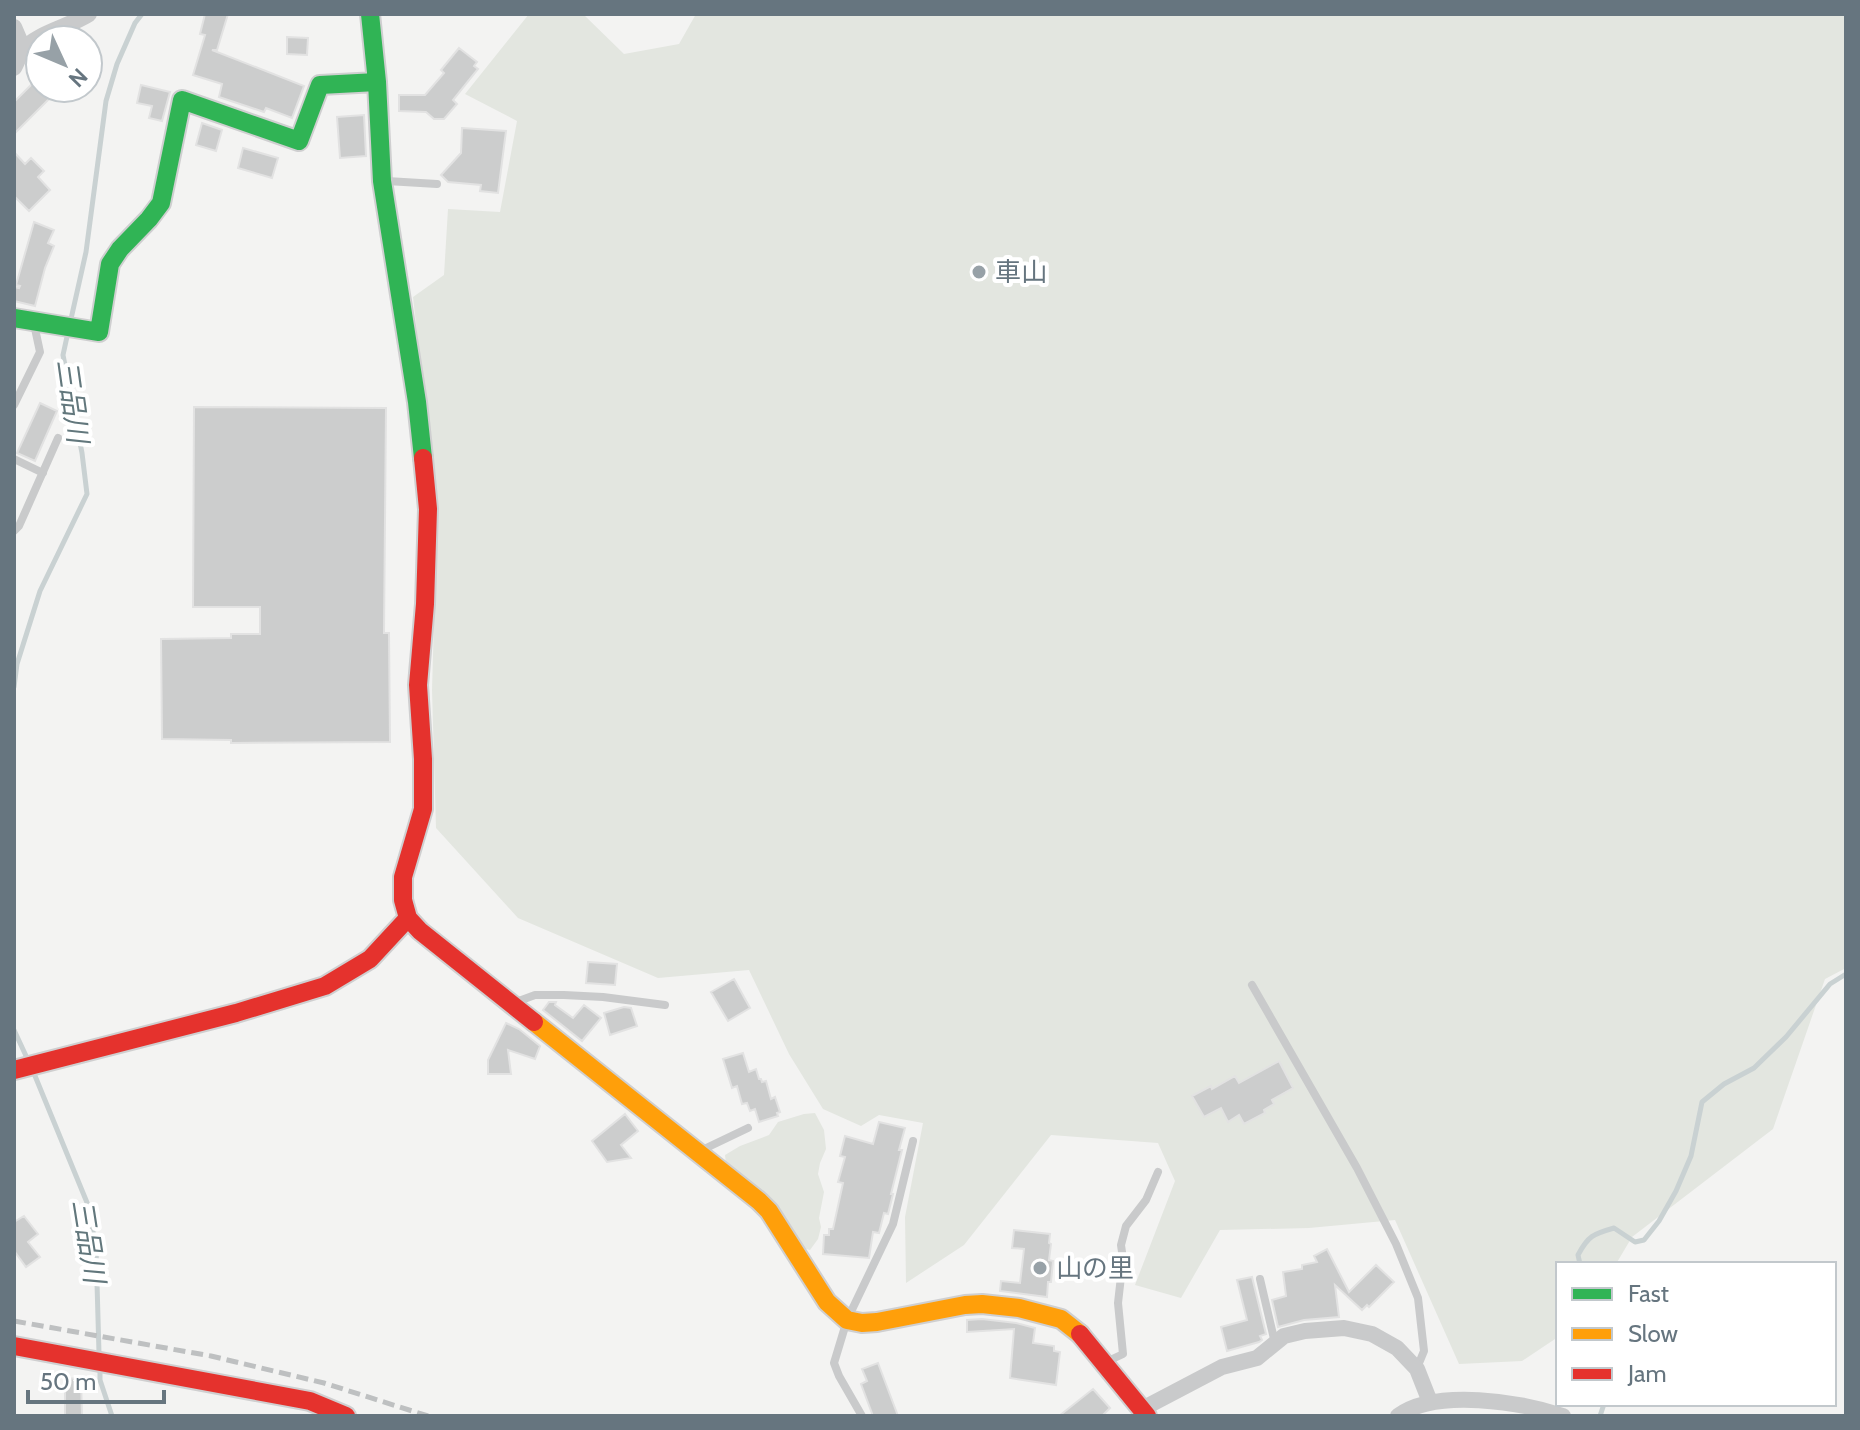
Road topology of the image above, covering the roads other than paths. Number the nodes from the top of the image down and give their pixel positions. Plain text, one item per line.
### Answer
1 (89, 14) edge
2 (370, 14) edge
3 (14, 27) edge
4 (23, 48) junction
5 (14, 68) edge
6 (377, 82) junction
7 (382, 181) junction
8 (437, 184) dead end
9 (14, 318) edge
10 (33, 321) junction
11 (14, 405) edge
12 (58, 438) dead end
13 (14, 459) edge
14 (43, 473) junction
15 (14, 531) edge
16 (408, 918) junction
17 (1252, 985) dead end
18 (512, 1003) junction
19 (665, 1005) dead end
20 (14, 1070) edge
21 (748, 1128) dead end
22 (913, 1141) dead end
23 (698, 1152) junction
24 (1158, 1172) dead end
25 (1260, 1279) dead end
26 (847, 1320) junction
27 (1275, 1343) junction
28 (14, 1346) edge
29 (1106, 1363) junction
30 (1417, 1369) junction
31 (1430, 1402) junction
32 (1145, 1412) edge
33 (346, 1416) edge
34 (862, 1416) edge
35 (1398, 1416) edge
36 (1563, 1416) edge

1 - 4 street
2 - 6 street
3 - 4 street
4 - 5 street
6 - 7 street
6 - 10 street
7 - 8 lane
7 - 16 street
9 - 10 street
10 - 11 lane
12 - 14 lane
13 - 14 lane
14 - 15 lane
16 - 18 street
16 - 20 street
17 - 30 lane
18 - 19 lane
18 - 23 street
21 - 23 lane
22 - 26 lane
23 - 26 street
24 - 29 lane
25 - 27 lane
26 - 29 street
26 - 34 lane
27 - 30 street
27 - 32 street
28 - 33 street
29 - 32 street
30 - 31 street
31 - 35 street
31 - 36 street

